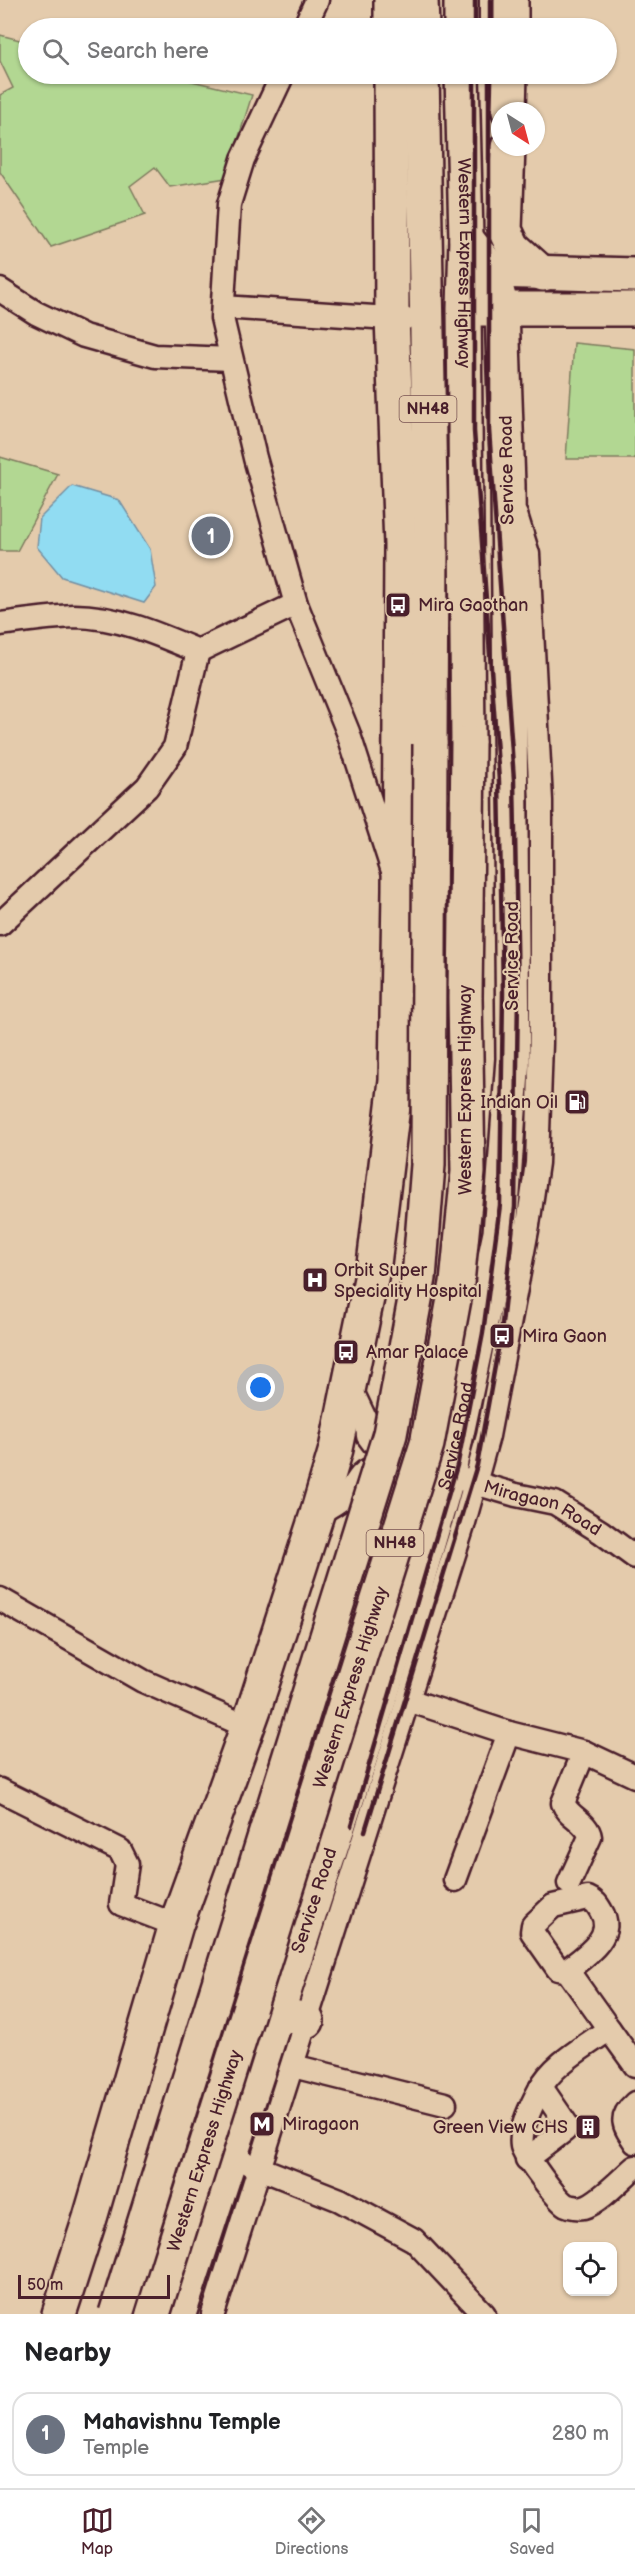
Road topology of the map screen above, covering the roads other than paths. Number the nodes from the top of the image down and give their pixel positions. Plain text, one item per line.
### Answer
1 (317, 0) edge
2 (391, 0) edge
3 (421, 0) edge
4 (461, 0) edge
5 (511, 0) edge
6 (309, 18) edge
7 (391, 18) edge
8 (422, 18) edge
9 (461, 18) edge
10 (510, 18) edge
11 (279, 84) edge
12 (391, 84) edge
13 (422, 84) edge
14 (462, 84) edge
15 (510, 84) edge
16 (509, 102) edge
17 (508, 156) edge
18 (466, 238) junction
19 (492, 271) junction
20 (543, 274) junction
21 (635, 275) edge
22 (0, 290) edge
23 (223, 307) junction
24 (464, 309) junction
25 (502, 309) junction
26 (635, 309) edge
27 (392, 318) junction
28 (426, 321) junction
29 (231, 359) junction
30 (296, 604) junction
31 (0, 624) edge
32 (198, 651) junction
33 (399, 890) junction
34 (0, 924) edge
35 (350, 1387) junction
36 (406, 1467) junction
37 (462, 1479) junction
38 (317, 1514) junction
39 (635, 1557) edge
40 (0, 1599) edge
41 (421, 1617) junction
42 (408, 1700) junction
43 (248, 1727) junction
44 (509, 1733) junction
45 (584, 1752) junction
46 (635, 1776) edge
47 (0, 1790) edge
48 (455, 1881) dead end
49 (569, 1883) dead end
50 (176, 1925) junction
51 (567, 1970) dead end
52 (292, 2017) junction
53 (609, 2028) junction
54 (635, 2065) edge
55 (293, 2066) junction
56 (541, 2087) junction
57 (635, 2103) edge
58 (445, 2104) dead end
59 (635, 2142) edge
60 (230, 2157) junction
61 (527, 2159) junction
62 (635, 2167) edge
63 (261, 2168) junction
64 (59, 2314) edge
65 (116, 2314) edge
66 (153, 2314) edge
67 (179, 2314) edge
68 (213, 2314) edge
69 (484, 2314) edge

1 - 6 street
2 - 7 main road
3 - 8 main road
4 - 9 main road
5 - 10 main road
11 - 23 street
12 - 27 main road
13 - 28 main road, Western Express Highway / NH48
14 - 18 main road, Western Express Highway / NH48
15 - 16 main road
17 - 20 main road
18 - 19 main road
18 - 24 main road, Western Express Highway / NH48
19 - 20 main road
19 - 25 main road, Service Road
20 - 21 main road
22 - 29 street
23 - 27 street
23 - 29 street
24 - 25 main road
24 - 66 main road, Western Express Highway / NH48, bridge
25 - 26 main road
25 - 37 main road, Service Road
27 - 28 street
27 - 33 main road
28 - 65 main road, Western Express Highway / NH48, bridge
29 - 30 street
30 - 32 street
30 - 33 street
31 - 32 street
32 - 34 street
33 - 35 main road
35 - 36 street
35 - 38 main road
36 - 37 street, Miragaon Road
36 - 38 street
37 - 39 street, Miragaon Road
37 - 41 main road, Service Road
38 - 43 main road
40 - 43 street
41 - 42 street
41 - 52 main road, Service Road
42 - 44 street
42 - 52 street
43 - 50 main road
44 - 45 street
44 - 48 street
45 - 46 street
45 - 49 street
47 - 50 street
50 - 64 main road
51 - 53 street
52 - 55 street
52 - 60 main road, Service Road
53 - 54 street
53 - 56 street
55 - 58 street
55 - 63 street
56 - 61 street
56 - 61 street
57 - 59 street
60 - 63 street
60 - 67 main road, Service Road
61 - 62 street
63 - 68 street
63 - 69 street

